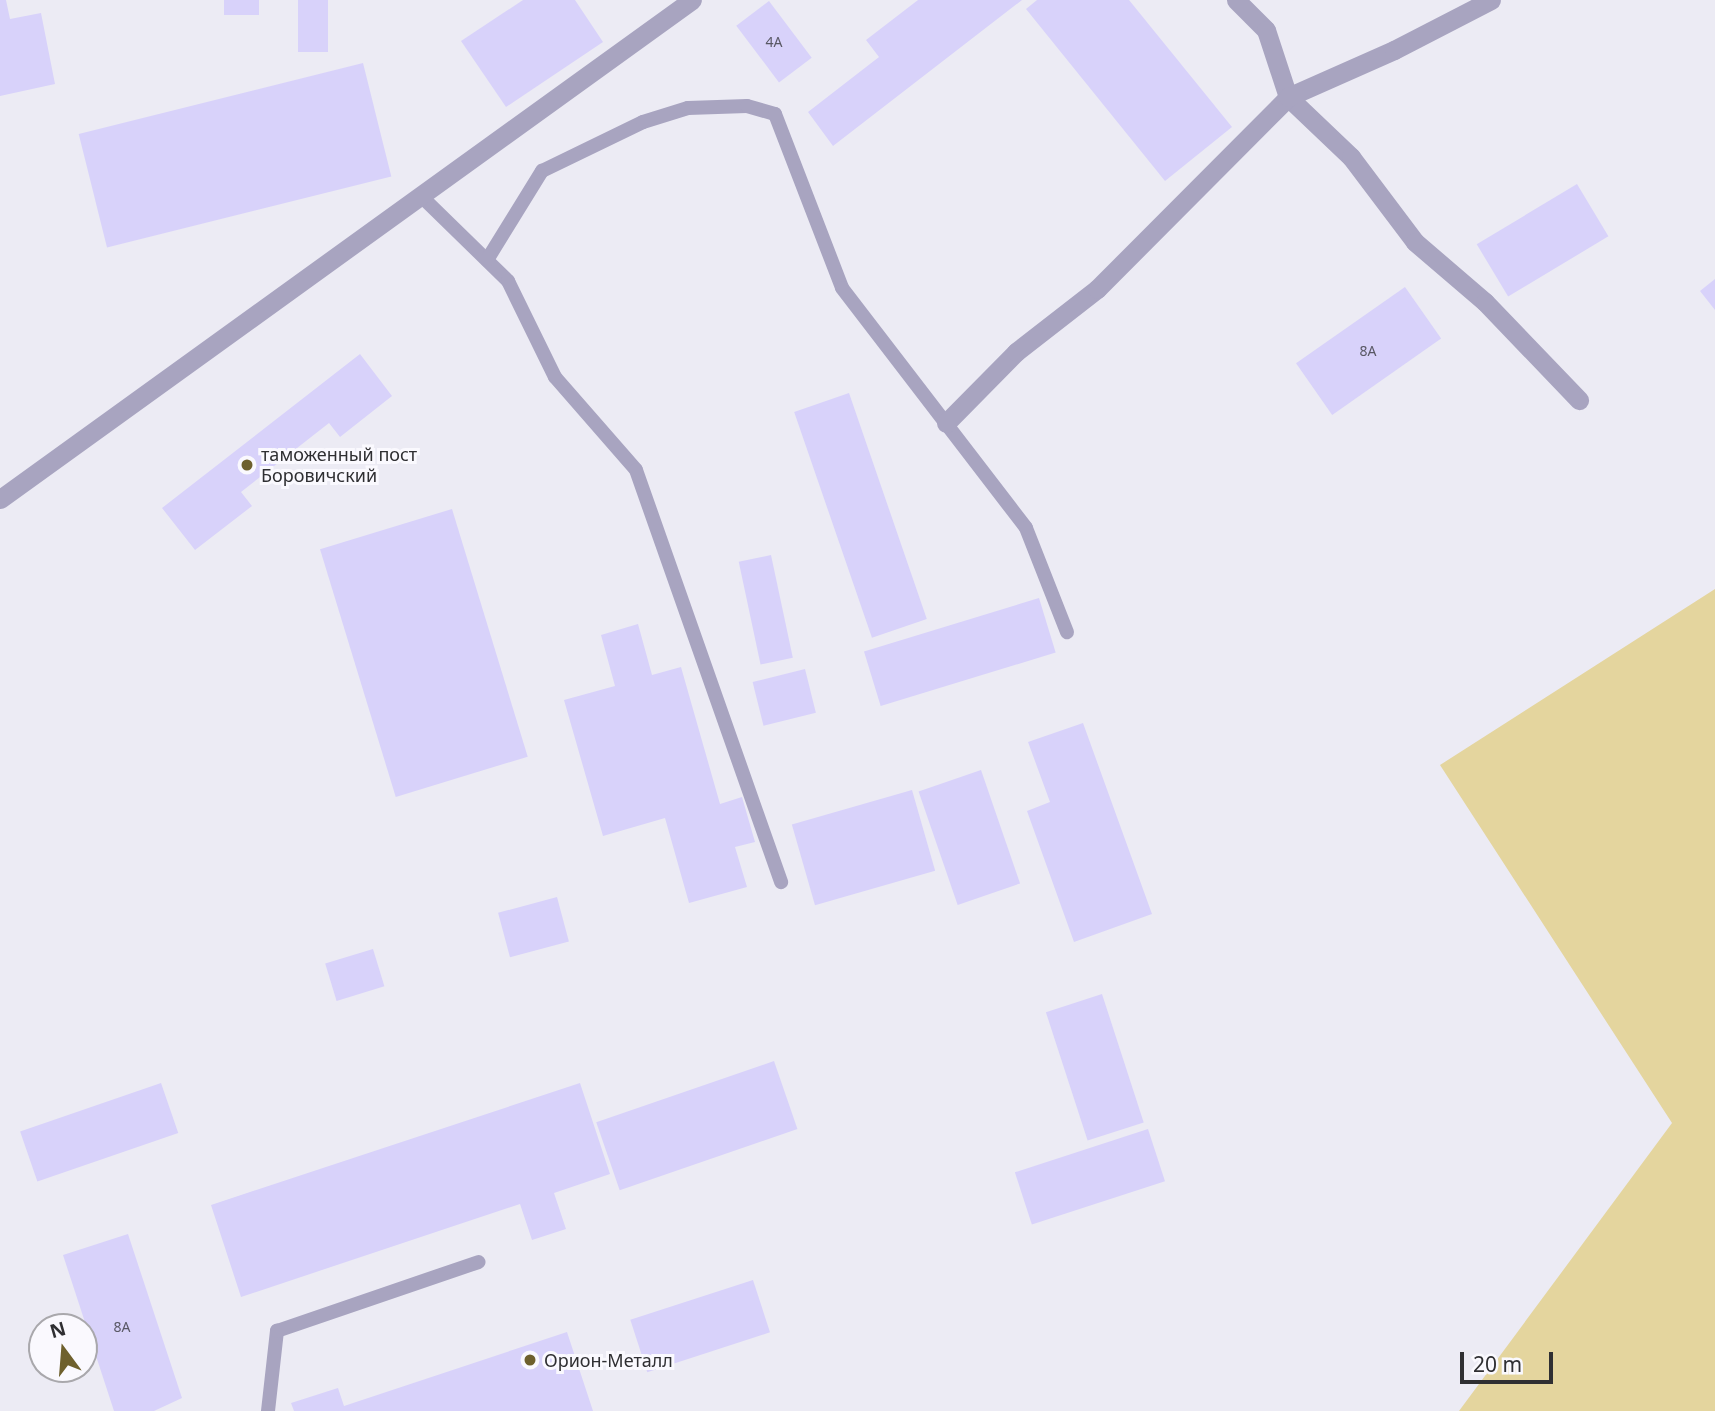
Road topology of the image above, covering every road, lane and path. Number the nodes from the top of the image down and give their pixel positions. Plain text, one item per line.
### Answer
1 (692, 0) edge
2 (1236, 0) edge
3 (1491, 0) edge
4 (1289, 97) junction
5 (421, 196) junction
6 (487, 261) junction
7 (1579, 400) dead end
8 (947, 423) junction
9 (0, 499) edge
10 (1067, 632) dead end
11 (781, 882) dead end
12 (478, 1262) dead end
13 (268, 1411) edge

1 - 5 street
2 - 4 street
3 - 4 street
4 - 7 street
4 - 8 street
5 - 6 lane
5 - 9 street
6 - 8 lane
6 - 11 lane
8 - 10 lane
12 - 13 lane

